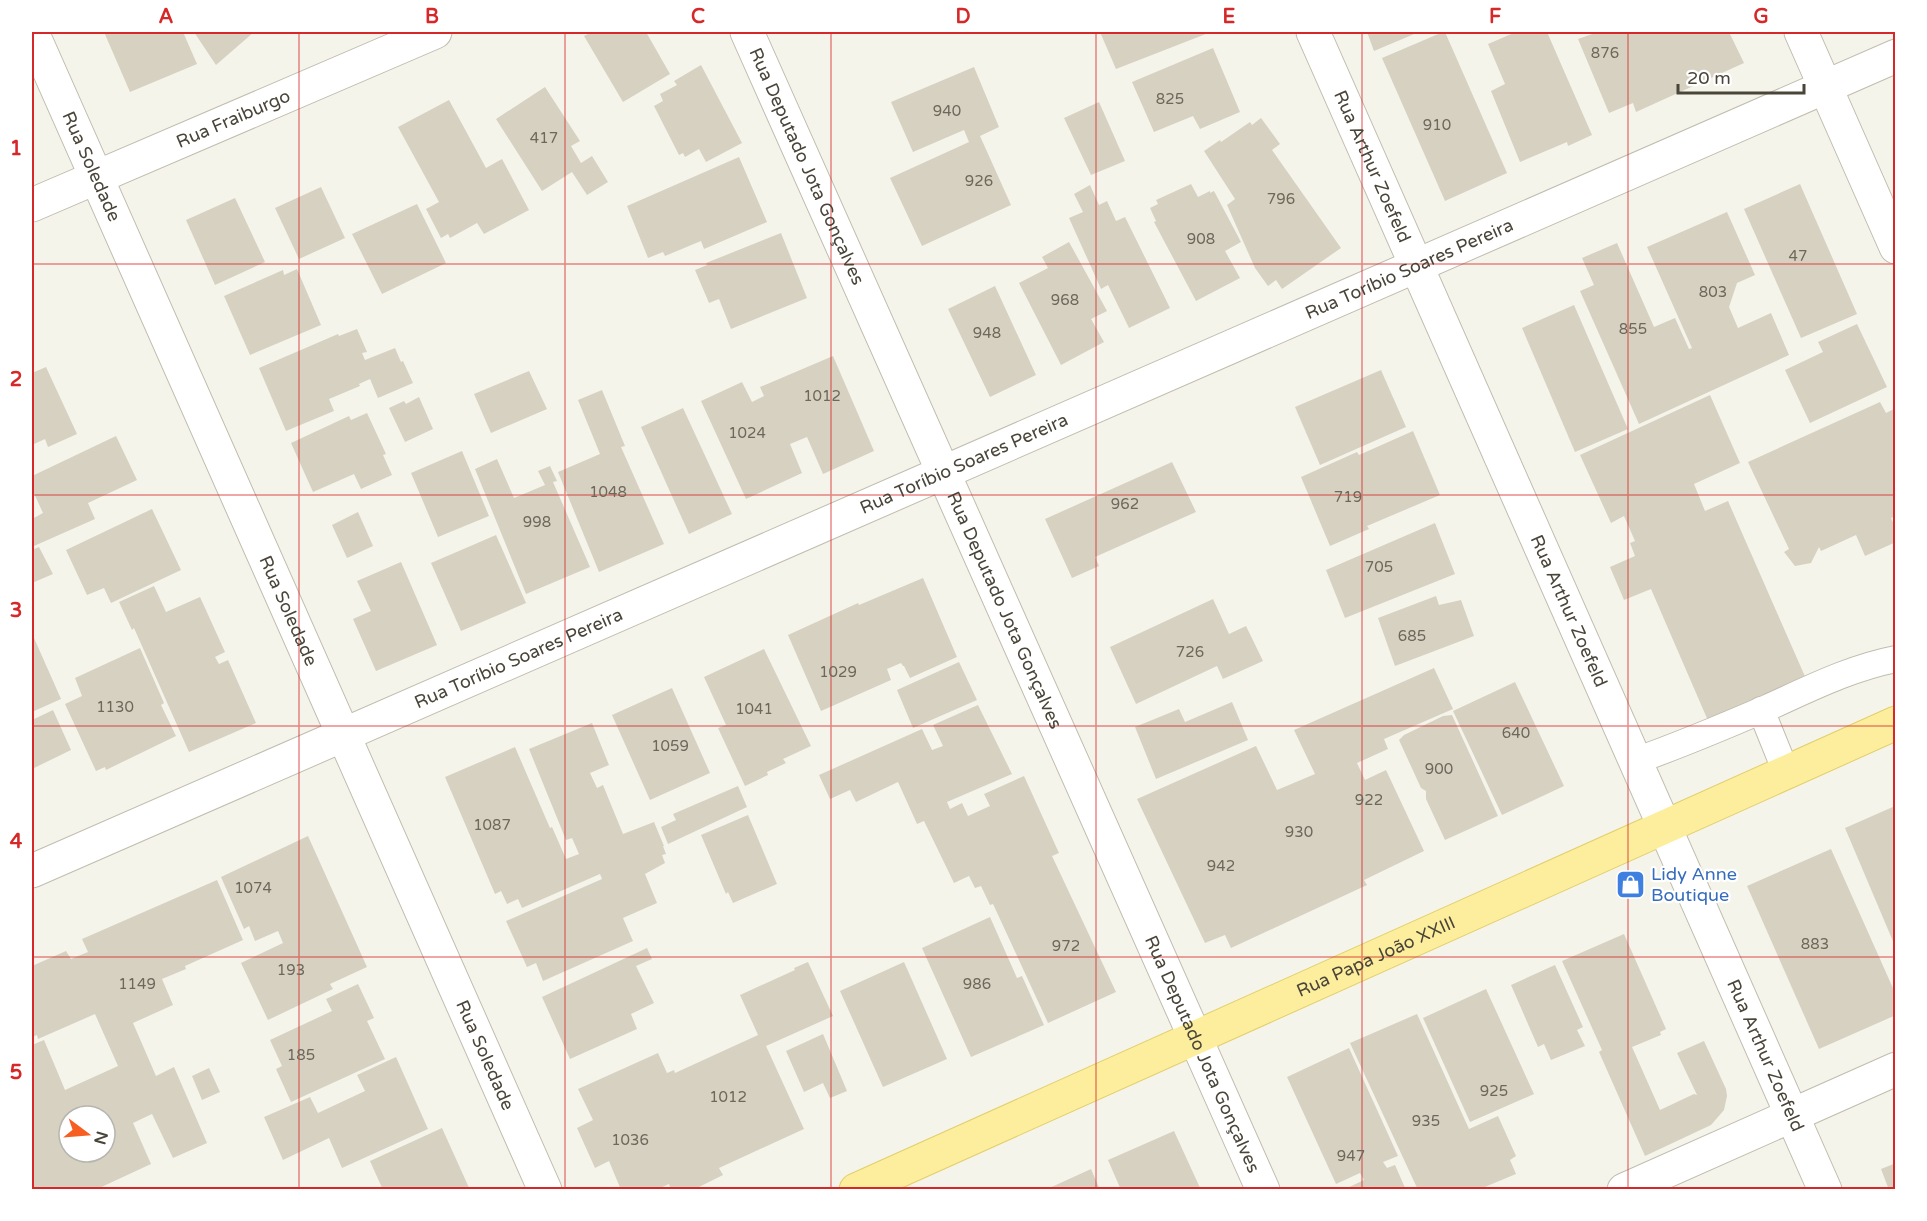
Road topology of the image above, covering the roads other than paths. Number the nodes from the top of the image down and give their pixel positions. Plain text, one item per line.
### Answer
1 (32, 32) edge
2 (435, 32) edge
3 (747, 32) edge
4 (1313, 32) edge
5 (1800, 32) edge
6 (1896, 56) edge
7 (1825, 87) junction
8 (96, 177) junction
9 (32, 205) edge
10 (1896, 247) edge
11 (1417, 265) junction
12 (944, 472) junction
13 (1896, 659) edge
14 (1761, 710) junction
15 (1896, 723) edge
16 (344, 735) junction
17 (1635, 761) junction
18 (1786, 772) junction
19 (1664, 827) junction
20 (32, 871) edge
21 (1195, 1037) junction
22 (1896, 1069) edge
23 (1792, 1115) junction
24 (545, 1190) edge
25 (856, 1190) edge
26 (1263, 1190) edge
27 (1624, 1190) edge
28 (1825, 1190) edge

1 - 8 street, Rua Soledade
2 - 8 street, Rua Fraiburgo
3 - 12 street, Rua Deputado Jota Gonçalves
4 - 11 street, Rua Arthur Zoefeld
5 - 7 street
6 - 7 street, Rua Toríbio Soares Pereira
7 - 10 street
7 - 11 street, Rua Toríbio Soares Pereira
8 - 9 street, Rua Fraiburgo
8 - 16 street, Rua Soledade
11 - 12 street, Rua Toríbio Soares Pereira
11 - 17 street, Rua Arthur Zoefeld
12 - 16 street, Rua Toríbio Soares Pereira
12 - 21 street, Rua Deputado Jota Gonçalves
13 - 14 lane
14 - 17 lane
14 - 18 lane
15 - 18 main road, Rua Papa João XXIII
16 - 20 street, Rua Toríbio Soares Pereira
16 - 24 street, Rua Soledade
17 - 19 street, Rua Arthur Zoefeld
18 - 19 main road, Rua Papa João XXIII
19 - 21 main road, Rua Papa João XXIII
19 - 23 street, Rua Arthur Zoefeld
21 - 25 main road, Rua Papa João XXIII
21 - 26 street, Rua Deputado Jota Gonçalves
22 - 23 street
23 - 27 street
23 - 28 street, Rua Arthur Zoefeld

